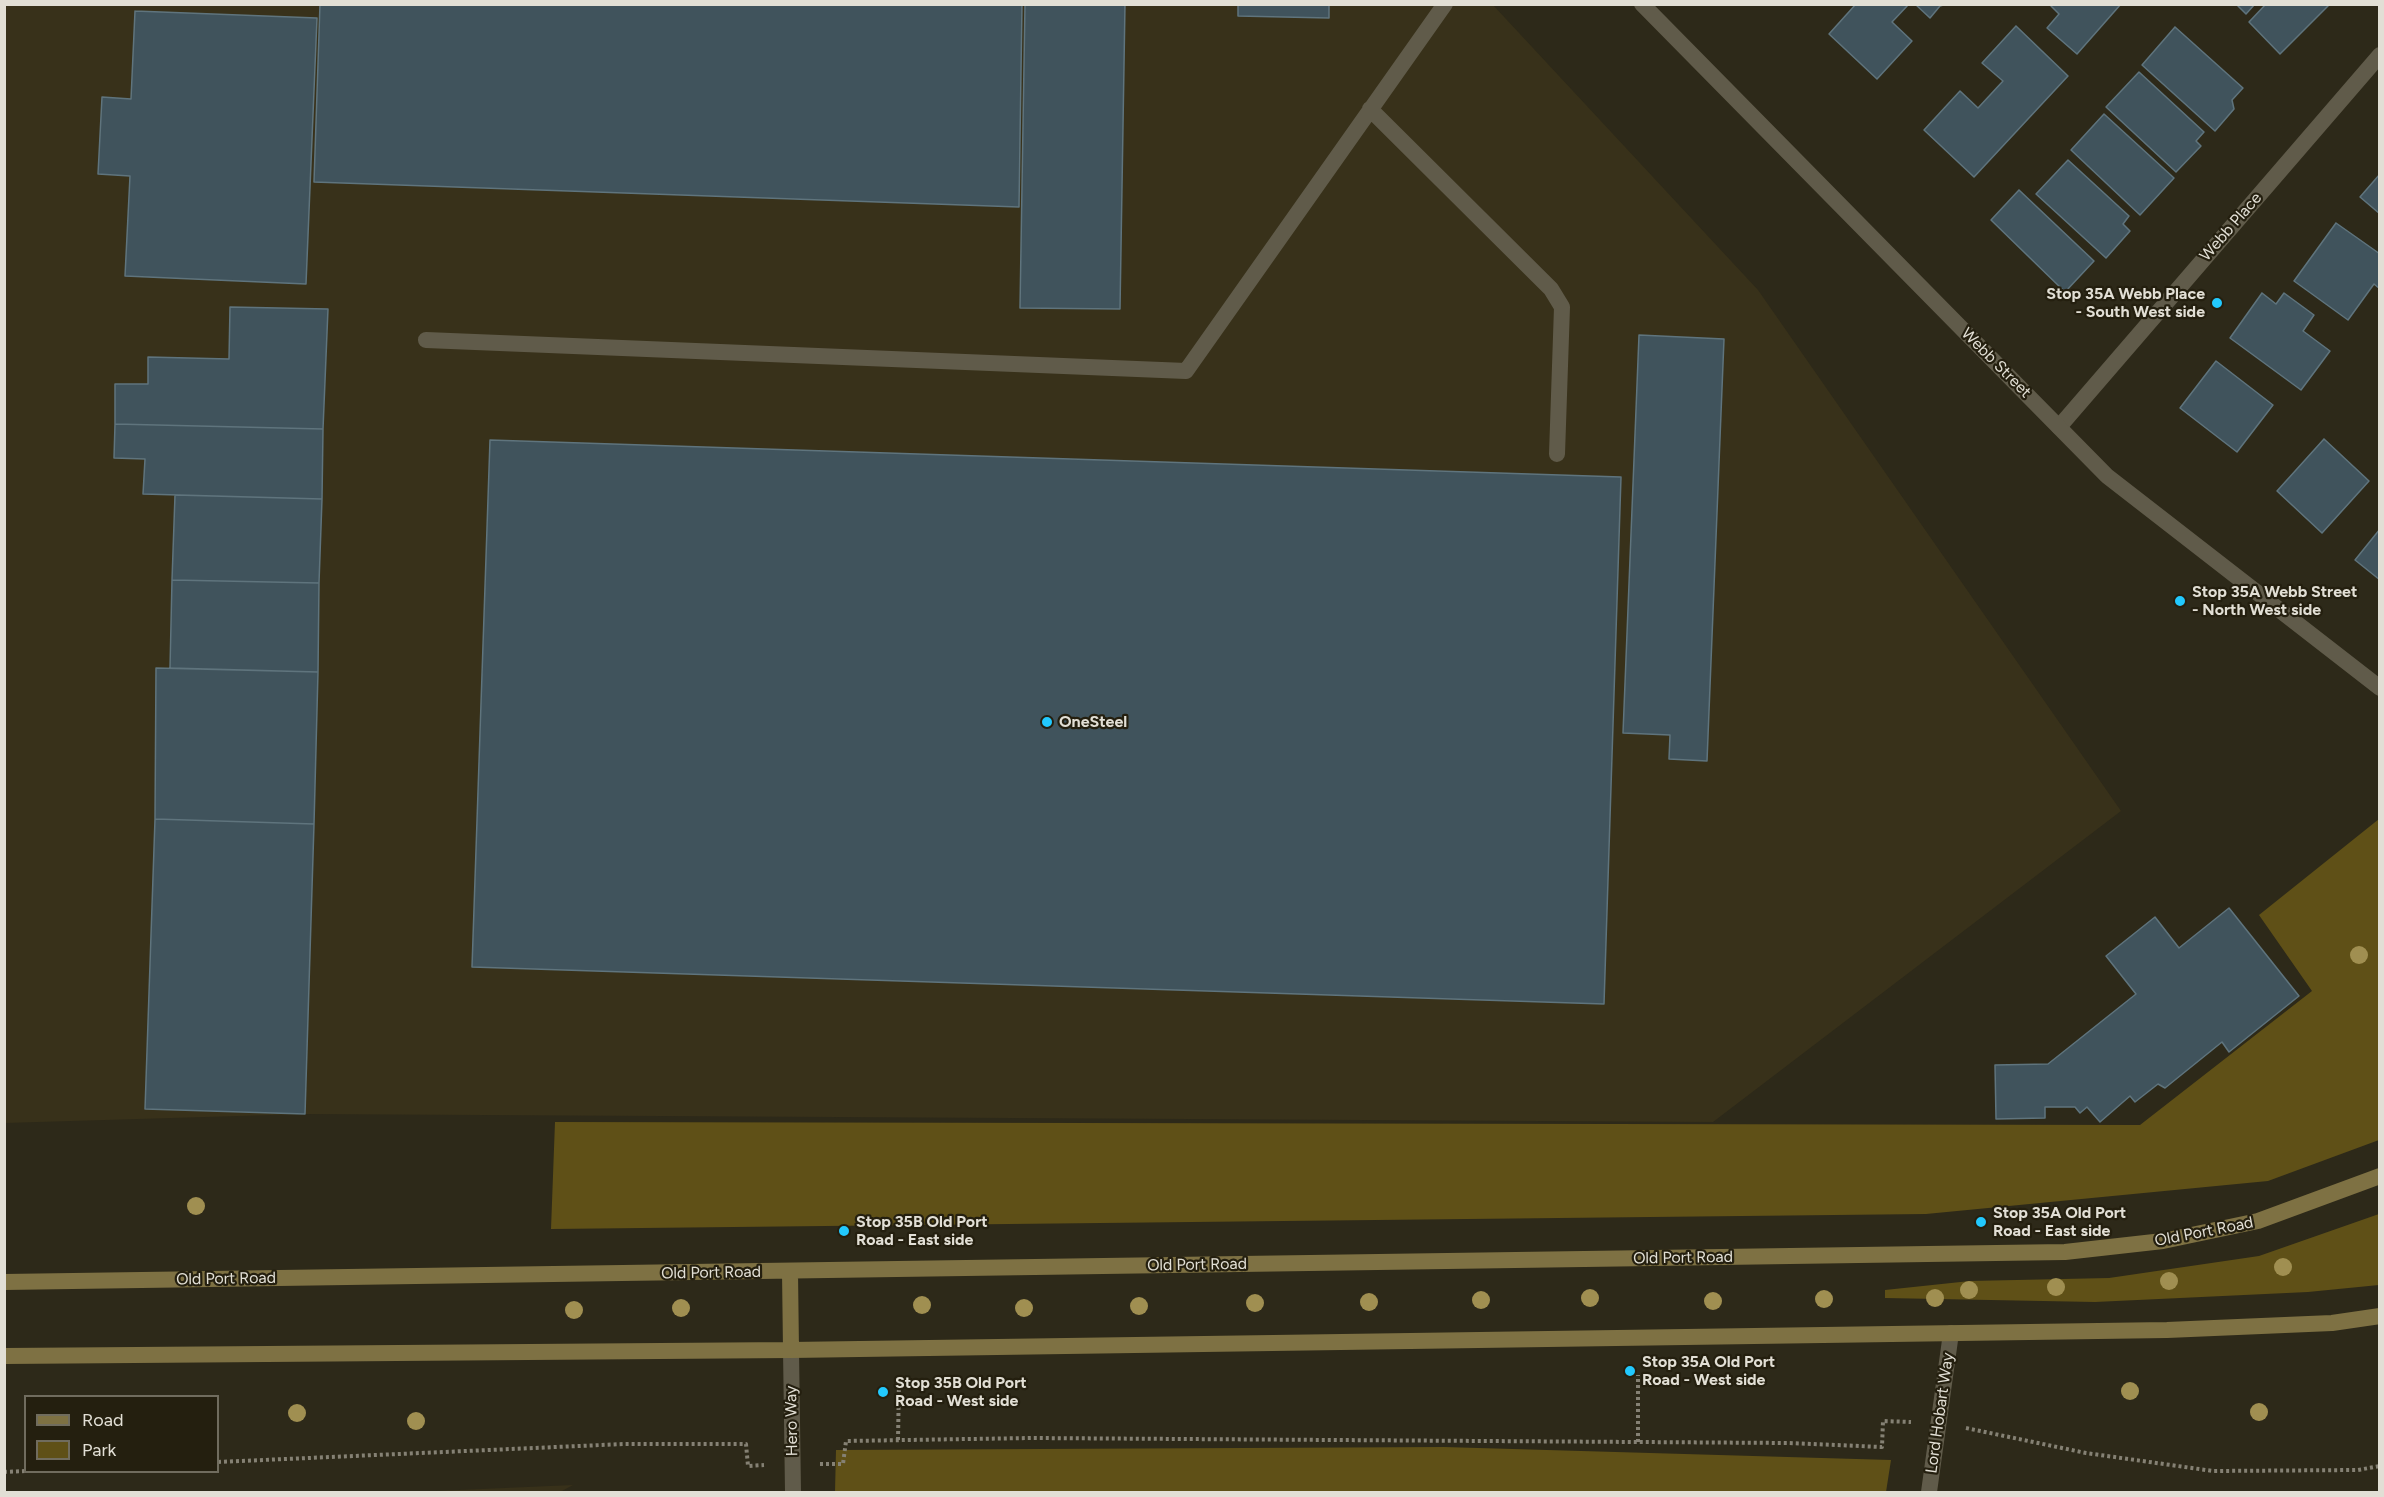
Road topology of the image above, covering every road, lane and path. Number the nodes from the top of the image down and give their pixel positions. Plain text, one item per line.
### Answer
1 (1444, 4) edge
2 (1642, 4) edge
3 (2377, 64) edge
4 (1370, 109) junction
5 (426, 340) dead end
6 (2060, 427) junction
7 (1557, 454) dead end
8 (2379, 688) edge
9 (2379, 1176) edge
10 (790, 1272) junction
11 (4, 1282) edge
12 (2379, 1316) edge
13 (1951, 1333) junction
14 (791, 1350) junction
15 (4, 1356) edge
16 (1638, 1375) dead end
17 (899, 1381) dead end
18 (1914, 1422) dead end
19 (1963, 1428) dead end
20 (898, 1440) junction
21 (1638, 1442) junction
22 (219, 1462) edge
23 (818, 1464) dead end
24 (771, 1465) dead end
25 (2379, 1466) edge
26 (24, 1471) edge
27 (4, 1472) edge
28 (793, 1492) edge
29 (1929, 1492) edge

1 - 4 street
2 - 6 street, Webb Street
3 - 6 street, Webb Place
4 - 5 street
4 - 7 street
6 - 8 street, Webb Street
9 - 10 main road, Old Port Road
10 - 11 main road, Old Port Road
10 - 14 main road
12 - 13 main road
13 - 14 main road
13 - 29 street, Lord Hobart Way
14 - 15 main road
14 - 28 street, Hero Way
16 - 21 path
17 - 20 path
18 - 21 path
19 - 25 path
20 - 21 path
20 - 23 path
22 - 24 path
26 - 27 path

